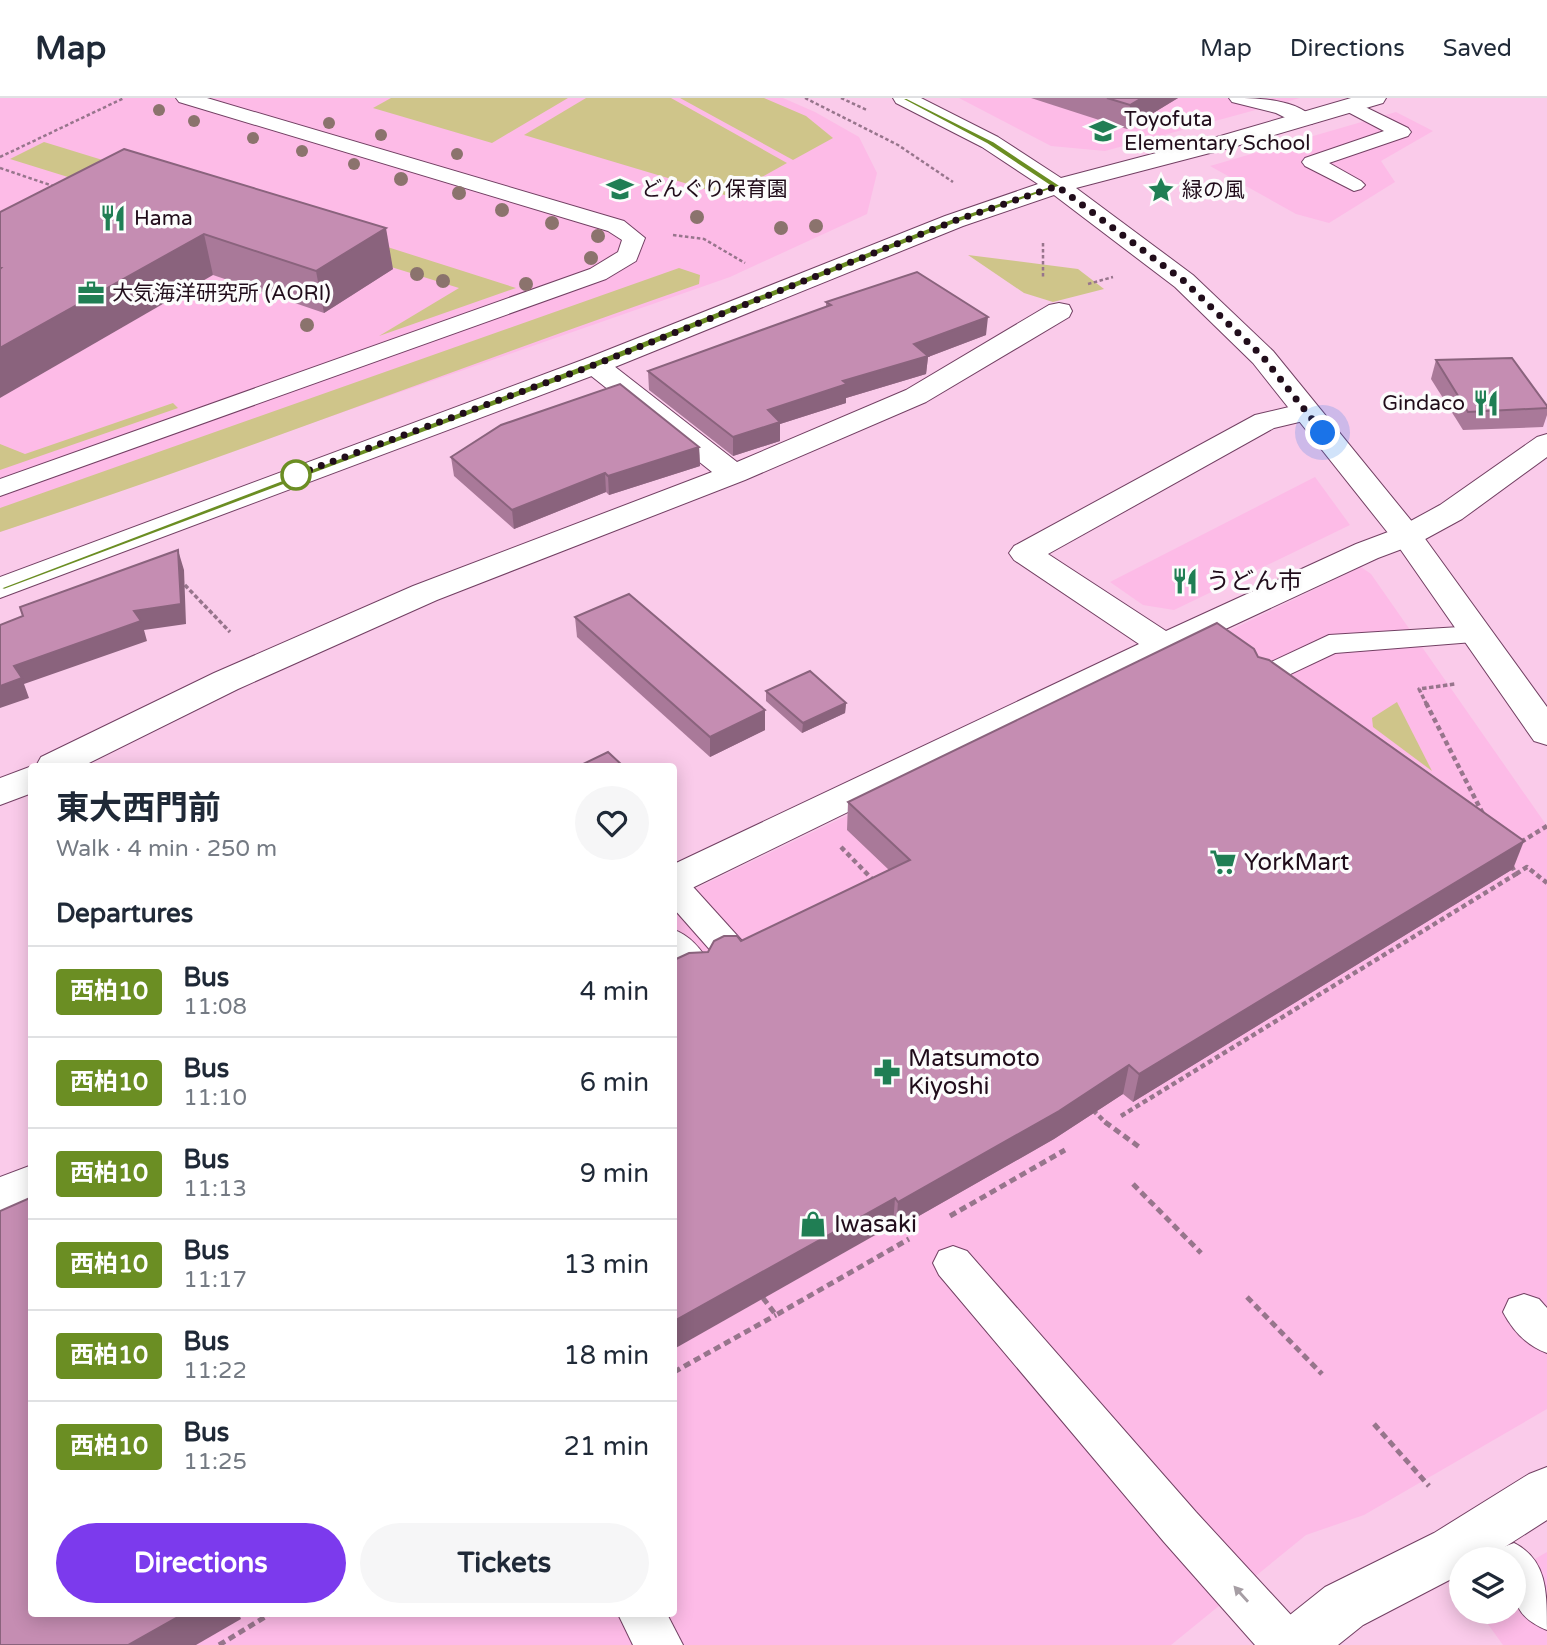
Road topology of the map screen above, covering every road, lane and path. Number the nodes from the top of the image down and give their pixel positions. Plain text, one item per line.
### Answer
1 (124, 98) edge
2 (186, 98) edge
3 (805, 98) edge
4 (904, 98) edge
5 (1239, 98) edge
6 (1375, 98) edge
7 (1351, 106) junction
8 (1305, 120) junction
9 (0, 157) edge
10 (0, 168) edge
11 (954, 183) dead end
12 (1353, 185) dead end
13 (1057, 186) junction
14 (59, 188) edge
15 (1059, 312) dead end
16 (594, 365) junction
17 (1306, 412) junction
18 (1547, 443) edge
19 (734, 474) junction
20 (0, 488) edge
21 (1407, 536) junction
22 (178, 578) edge
23 (0, 588) edge
24 (1476, 635) junction
25 (1164, 645) junction
26 (262, 665) junction
27 (1265, 677) edge
28 (1455, 684) dead end
29 (1547, 733) edge
30 (60, 763) edge
31 (28, 780) edge
32 (0, 793) edge
33 (812, 815) junction
34 (1485, 818) edge
35 (1547, 826) edge
36 (1514, 846) edge
37 (1509, 864) edge
38 (1516, 874) junction
39 (677, 879) edge
40 (1547, 883) edge
41 (877, 884) edge
42 (677, 890) edge
43 (731, 951) edge
44 (1091, 1108) edge
45 (1121, 1116) dead end
46 (1142, 1149) dead end
47 (1133, 1184) dead end
48 (28, 1185) edge
49 (0, 1198) edge
50 (1202, 1253) dead end
51 (953, 1263) dead end
52 (1247, 1297) dead end
53 (776, 1315) dead end
54 (677, 1370) edge
55 (1322, 1374) dead end
56 (1374, 1424) dead end
57 (1429, 1486) dead end
58 (1547, 1491) edge
59 (1505, 1547) edge
60 (1449, 1553) edge
61 (1526, 1581) edge
62 (1547, 1607) edge
63 (265, 1617) edge
64 (643, 1617) edge
65 (219, 1645) edge
66 (660, 1645) edge
67 (1286, 1645) edge
68 (1295, 1645) edge

1 - 9 path
2 - 20 lane
3 - 11 path
4 - 13 street
5 - 8 lane
6 - 7 street
7 - 8 street
7 - 12 lane
8 - 13 street
10 - 14 path
13 - 16 street
13 - 17 street
15 - 19 street
16 - 19 street
16 - 23 street
17 - 21 street
17 - 25 street
18 - 21 street
19 - 26 street
21 - 24 street
21 - 25 street
22 - 26 path
24 - 27 lane
24 - 29 street
25 - 33 street
26 - 30 street
28 - 34 path
31 - 32 street
33 - 39 street
33 - 41 path
35 - 36 path
37 - 38 path
38 - 40 path
38 - 45 path
42 - 43 lane
44 - 46 path
47 - 50 path
48 - 49 street
67 -> 51 lane
52 - 55 path
53 - 54 path
56 - 57 path
58 - 59 street
60 - 68 street
61 - 62 lane
63 - 65 path
64 - 66 lane

